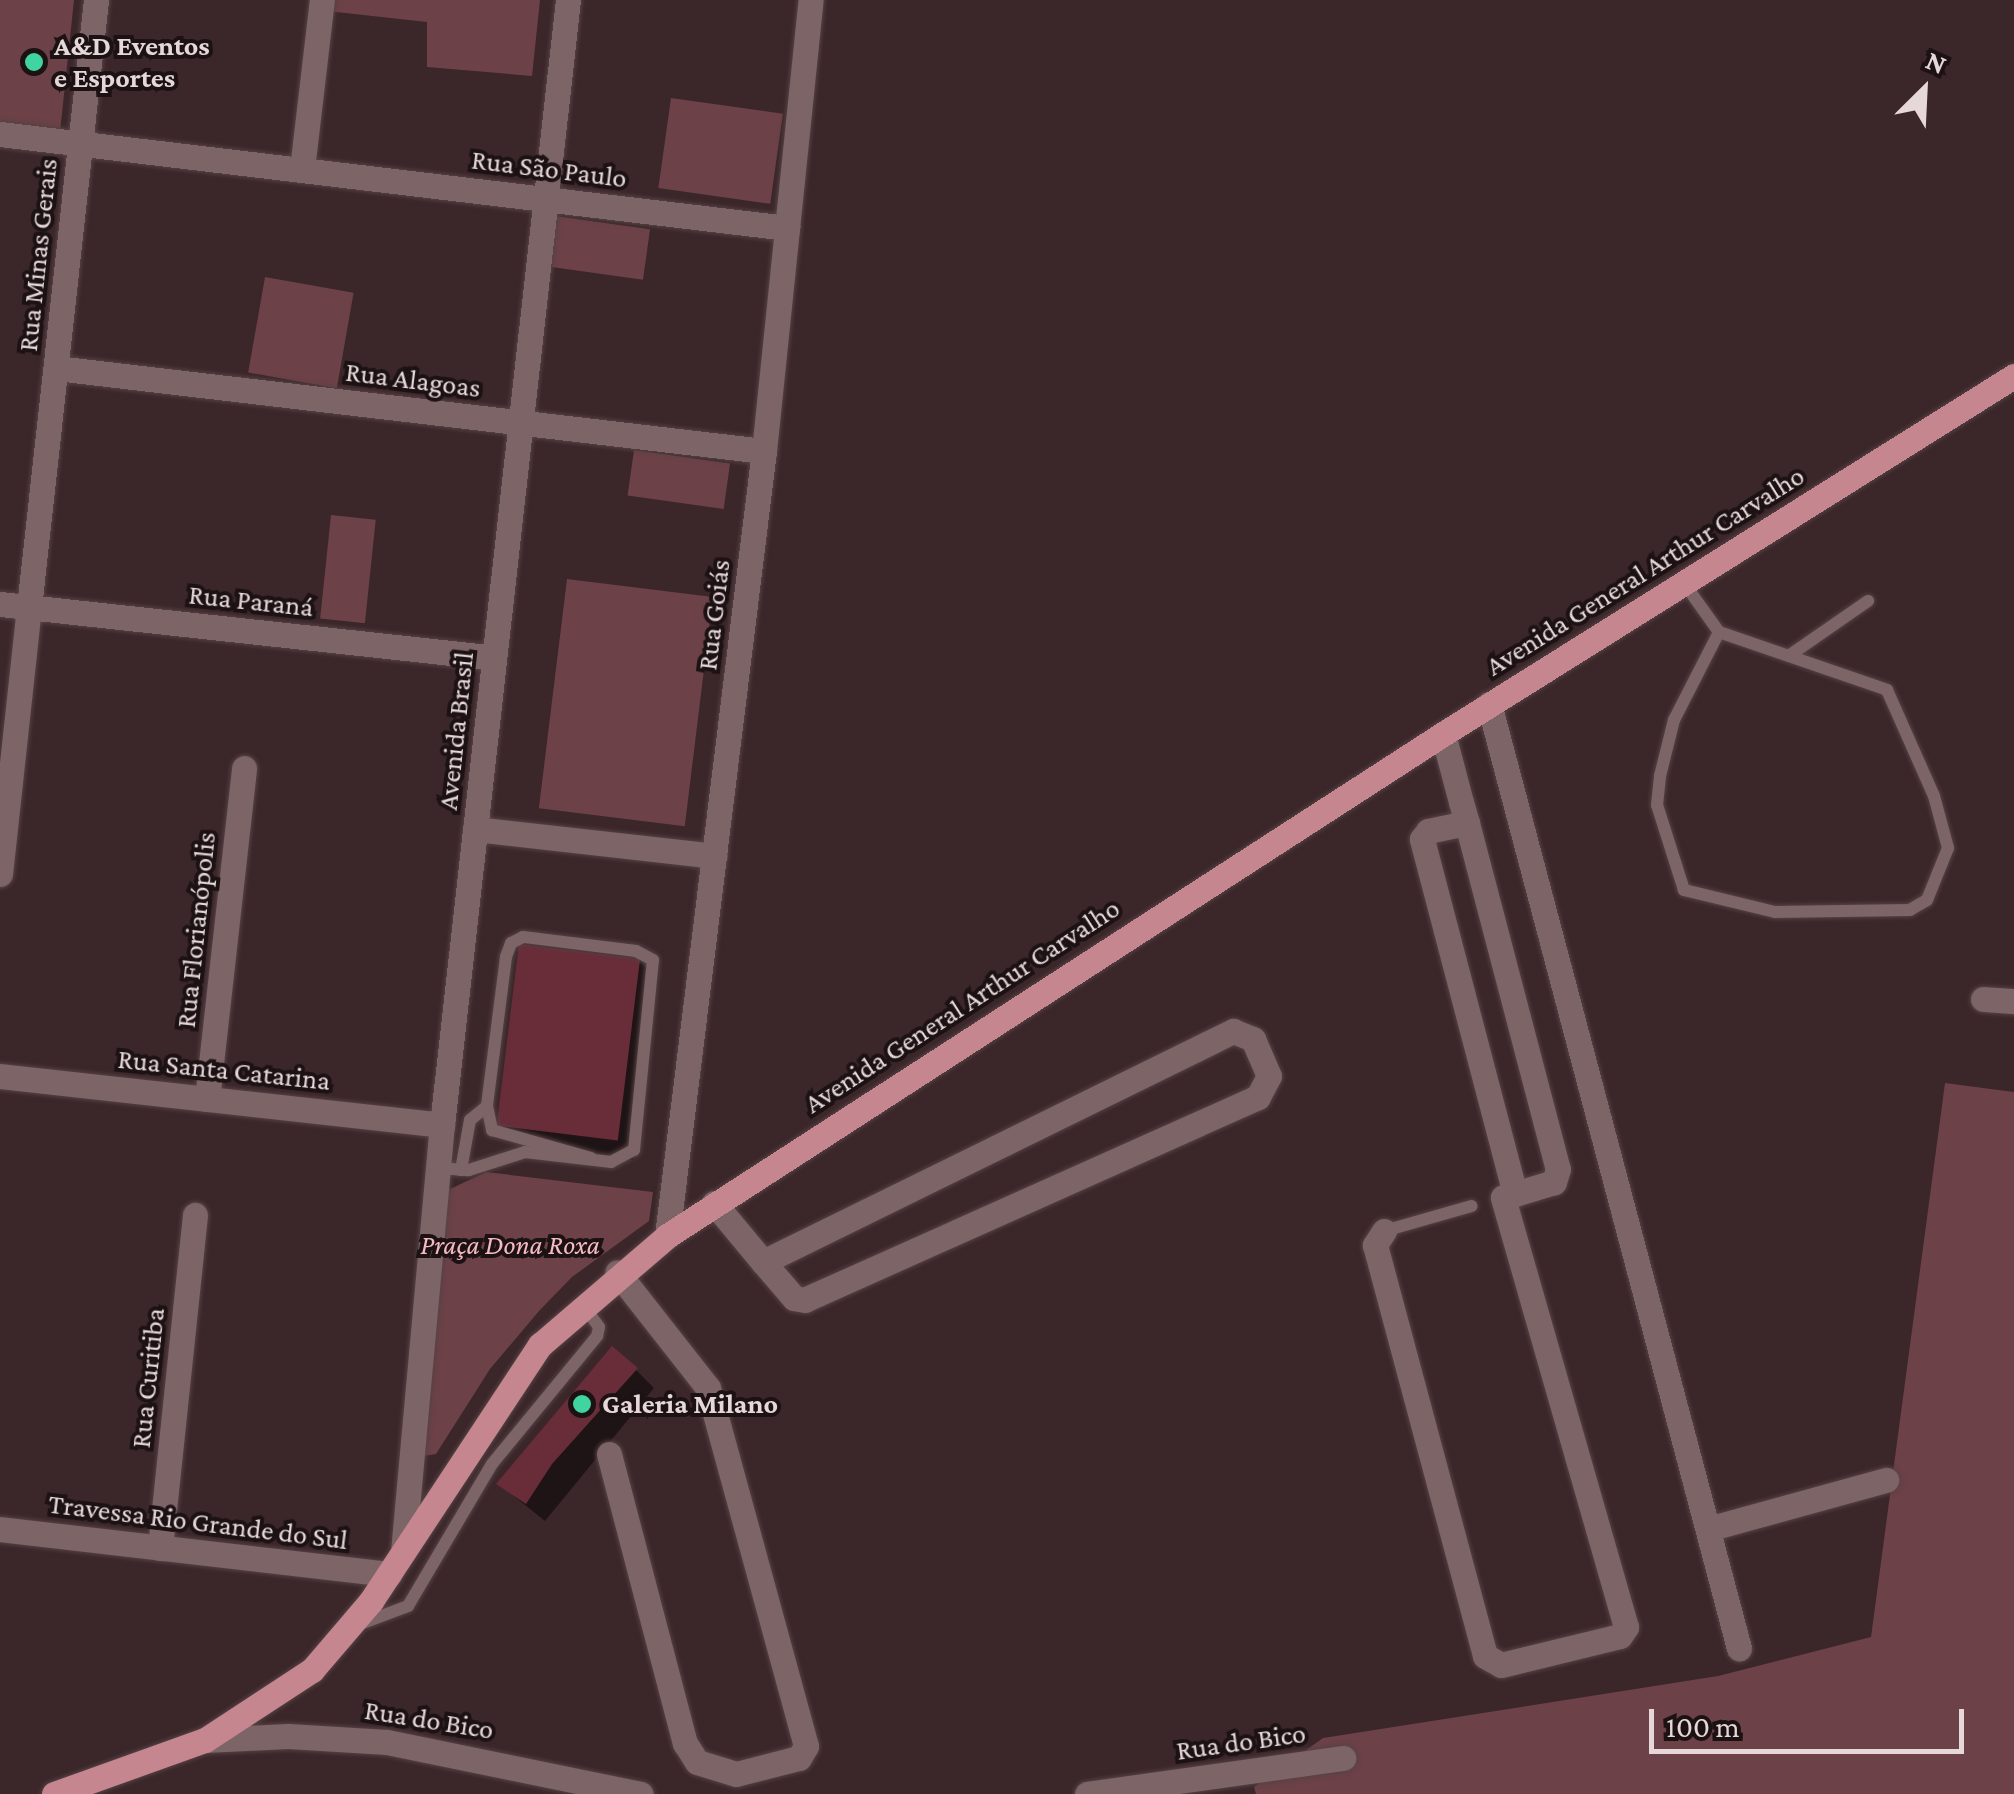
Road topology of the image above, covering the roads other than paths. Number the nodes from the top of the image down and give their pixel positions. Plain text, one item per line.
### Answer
1 (96, 0) edge
2 (322, 0) edge
3 (568, 0) edge
4 (811, 0) edge
5 (0, 134) edge
6 (81, 143) junction
7 (302, 169) junction
8 (546, 198) junction
9 (788, 228) junction
10 (56, 368) junction
11 (2014, 376) edge
12 (521, 423) junction
13 (764, 451) junction
14 (1684, 583) junction
15 (1868, 601) dead end
16 (0, 604) edge
17 (30, 607) junction
18 (1719, 632) junction
19 (1790, 655) junction
20 (494, 658) junction
21 (1489, 704) junction
22 (1443, 734) junction
23 (244, 768) dead end
24 (1467, 822) junction
25 (475, 828) junction
26 (714, 856) junction
27 (0, 874) edge
28 (1983, 999) dead end
29 (2014, 1001) edge
30 (0, 1076) edge
31 (208, 1099) junction
32 (487, 1106) junction
33 (442, 1125) junction
34 (591, 1158) junction
35 (450, 1169) junction
36 (1503, 1197) dead end
37 (714, 1203) junction
38 (1472, 1206) dead end
39 (195, 1215) dead end
40 (1384, 1232) joint
41 (667, 1236) junction
42 (763, 1262) junction
43 (617, 1272) junction
44 (582, 1304) junction
45 (609, 1454) dead end
46 (411, 1468) junction
47 (1886, 1480) dead end
48 (440, 1491) junction
49 (0, 1529) edge
50 (1708, 1529) junction
51 (160, 1548) junction
52 (403, 1552) junction
53 (389, 1574) junction
54 (352, 1626) junction
55 (1739, 1648) dead end
56 (205, 1740) junction
57 (1344, 1758) dead end
58 (112, 1784) edge
59 (70, 1792) edge
60 (642, 1794) edge
61 (1087, 1794) edge

1 - 6 street, Rua Minas Gerais
2 - 7 street
3 - 8 street, Avenida Brasil
4 - 9 street, Rua Goiás
5 - 6 street, Rua São Paulo
6 - 7 street, Rua São Paulo
6 - 10 street, Rua Minas Gerais
7 - 8 street, Rua São Paulo
8 - 9 street, Rua São Paulo
8 - 12 street, Avenida Brasil
9 - 13 street, Rua Goiás
10 - 12 street, Rua Alagoas
10 - 17 street, Rua Minas Gerais
11 - 14 main road, Avenida General Arthur Carvalho
12 - 13 street, Rua Alagoas
12 - 20 street, Avenida Brasil
13 - 26 street, Rua Goiás
14 - 18 lane
14 - 21 main road, Avenida General Arthur Carvalho
15 - 19 lane
16 - 17 street, Rua Paraná
17 - 20 street, Rua Paraná
17 - 27 street, Rua Minas Gerais
18 - 19 lane
18 - 19 lane
20 - 25 street, Avenida Brasil
21 - 22 main road, Avenida General Arthur Carvalho
21 - 50 street
22 - 24 street
22 - 37 main road, Avenida General Arthur Carvalho
23 - 31 street, Rua Florianópolis
24 - 24 street
25 - 26 street
25 - 33 street, Avenida Brasil
26 - 41 street, Rua Goiás
28 - 29 street
30 - 31 street, Rua Santa Catarina
31 - 33 street, Rua Santa Catarina
32 - 34 lane
32 - 34 lane
32 - 35 lane
33 - 35 street, Avenida Brasil
34 - 35 lane
35 - 46 street, Avenida Brasil
36 - 40 street
37 - 41 main road, Avenida General Arthur Carvalho
37 - 42 street
38 - 40 lane
39 - 51 street, Rua Curitiba
41 - 43 main road, Avenida General Arthur Carvalho
42 - 42 street
43 - 44 main road, Avenida General Arthur Carvalho
43 - 45 street
44 - 48 main road, Avenida General Arthur Carvalho
44 - 54 lane
46 - 48 street
46 - 52 street, Avenida Brasil
47 - 50 street
48 - 52 main road, Avenida General Arthur Carvalho
49 - 51 street, Travessa Rio Grande do Sul
50 - 55 street
51 - 53 street, Travessa Rio Grande do Sul
52 - 53 main road, Avenida General Arthur Carvalho
53 - 54 main road, Avenida General Arthur Carvalho
54 - 56 main road, Avenida General Arthur Carvalho
56 - 58 main road, Avenida General Arthur Carvalho
56 - 60 street, Rua do Bico
57 - 61 street, Rua do Bico
58 - 59 main road, Avenida General Arthur Carvalho

